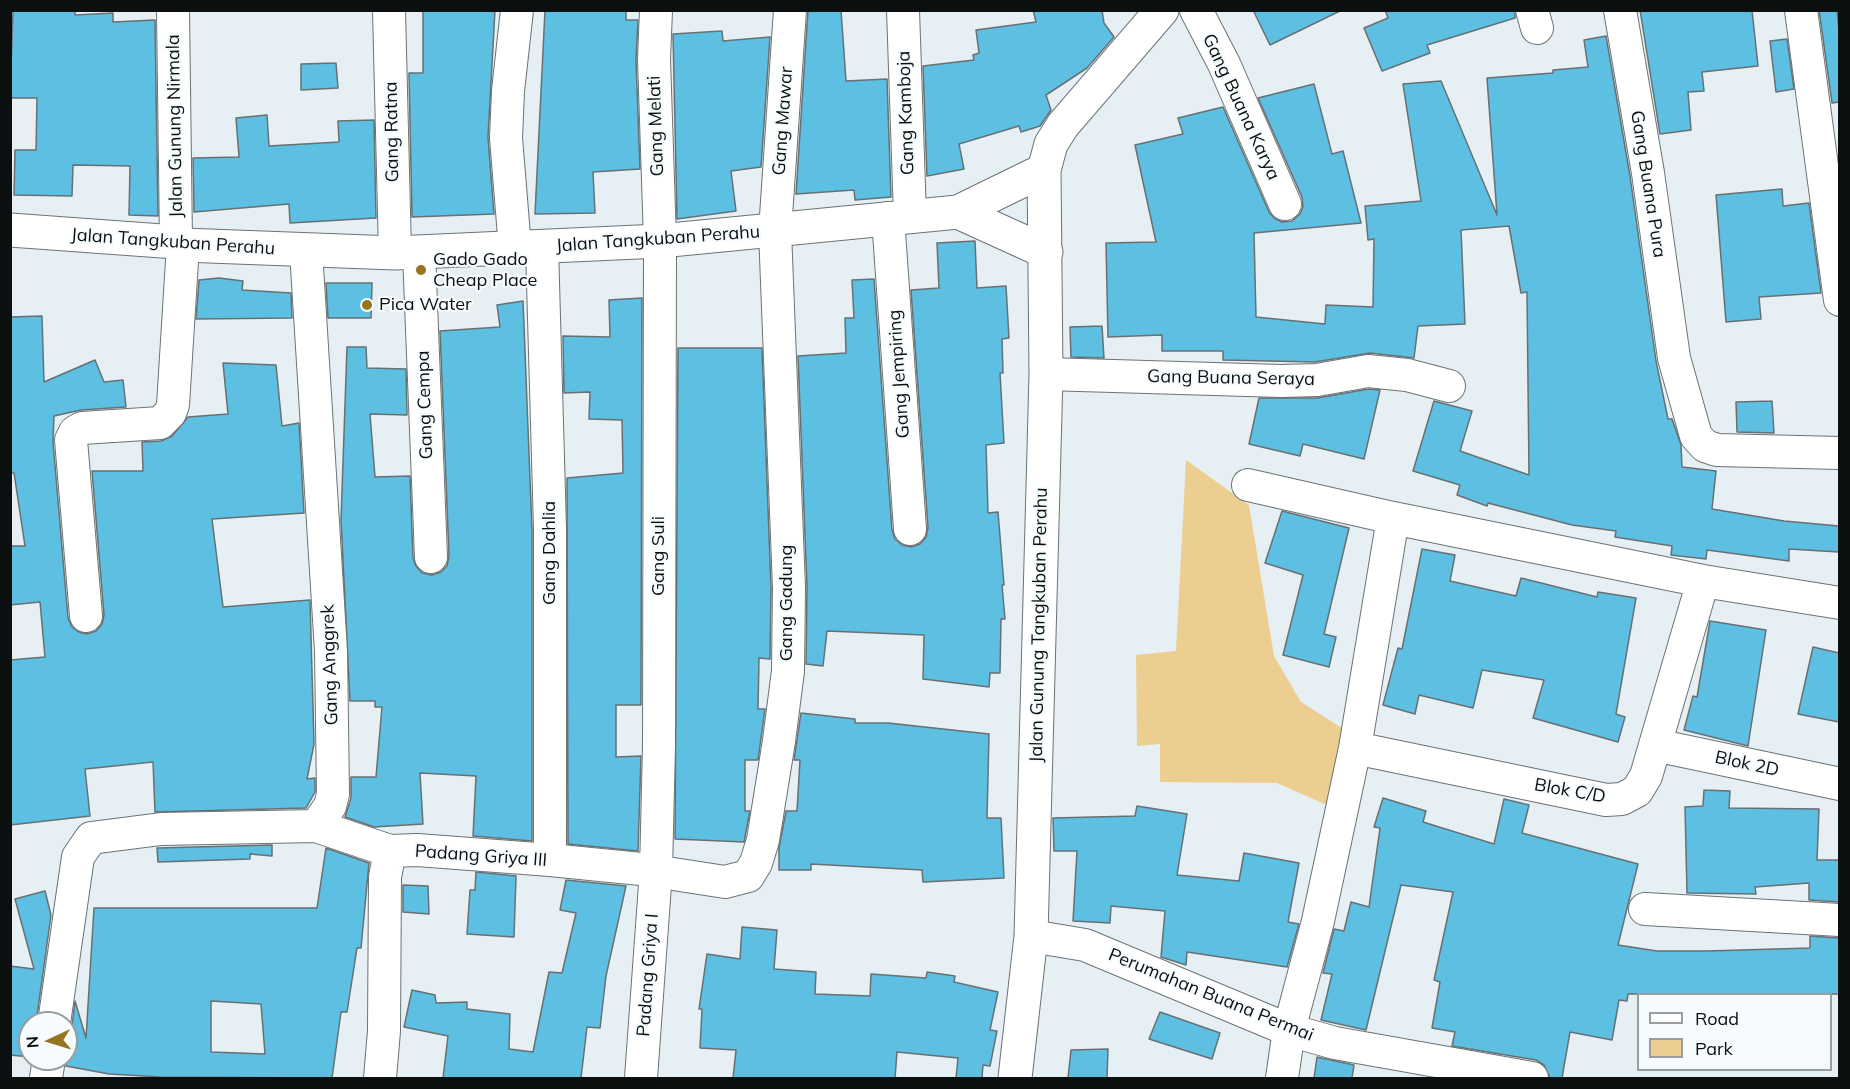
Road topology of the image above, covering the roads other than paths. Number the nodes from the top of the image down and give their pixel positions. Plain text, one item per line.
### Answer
1 (173, 10) edge
2 (389, 10) edge
3 (517, 10) edge
4 (656, 10) edge
5 (790, 10) edge
6 (903, 10) edge
7 (1162, 10) edge
8 (1196, 10) edge
9 (1620, 10) edge
10 (1801, 10) edge
11 (1138, 23) edge
12 (1044, 170) junction
13 (1285, 204) dead end
14 (958, 212) junction
15 (899, 217) junction
16 (10, 230) edge
17 (775, 231) junction
18 (660, 241) junction
19 (180, 243) junction
20 (529, 248) junction
21 (306, 251) junction
22 (1046, 252) junction
23 (407, 253) junction
24 (1839, 300) edge
25 (1046, 374) junction
26 (1449, 386) dead end
27 (1839, 453) edge
28 (1248, 485) dead end
29 (1393, 518) junction
30 (910, 530) dead end
31 (431, 557) dead end
32 (1703, 581) junction
33 (1839, 603) edge
34 (86, 616) dead end
35 (1655, 745) junction
36 (1355, 748) junction
37 (1839, 784) edge
38 (316, 826) junction
39 (390, 851) junction
40 (550, 860) junction
41 (656, 871) junction
42 (1645, 909) dead end
43 (1839, 920) edge
44 (1031, 936) junction
45 (56, 1011) edge
46 (1288, 1030) junction
47 (1420, 1069) edge
48 (380, 1078) edge
49 (641, 1078) edge
50 (1015, 1078) edge
51 (1282, 1078) edge
52 (1532, 1078) edge

1 - 19 street, Jalan Gunung Nirmala
2 - 23 street, Gang Ratna
3 - 20 street, Gang Dahlia
4 - 18 street, Gang Melati
5 - 17 street, Gang Mawar
6 - 15 street, Gang Kamboja
7 - 11 street, Jalan Gunung Tangkuban Perahu
8 - 13 street, Gang Buana Karya
9 - 27 street, Gang Buana Pura
10 - 24 street
11 - 12 street, Jalan Gunung Tangkuban Perahu
12 - 14 street
12 - 22 street, Jalan Gunung Tangkuban Perahu
14 - 15 street, Jalan Tangkuban Perahu
14 - 22 street, Jalan Tangkuban Perahu
15 - 17 street, Jalan Tangkuban Perahu
15 - 30 street, Gang Jempiring
16 - 19 street, Jalan Tangkuban Perahu
17 - 18 street, Jalan Tangkuban Perahu
17 - 41 street, Gang Gadung
18 - 20 street, Jalan Tangkuban Perahu
18 - 41 street, Gang Suli
19 - 21 street, Jalan Tangkuban Perahu
19 - 34 street, Jalan Gunung Nirmala
20 - 23 street, Jalan Tangkuban Perahu
20 - 40 street, Gang Dahlia
21 - 23 street, Jalan Tangkuban Perahu
21 - 38 street, Gang Anggrek
22 - 25 street, Jalan Gunung Tangkuban Perahu
23 - 31 street, Gang Cempa
25 - 26 street, Gang Buana Seraya
25 - 44 street, Jalan Gunung Tangkuban Perahu
28 - 29 street
29 - 32 street
29 - 36 street
32 - 33 street
32 - 35 street, Blok C/D
35 - 36 street, Blok C/D
35 - 37 street, Blok 2D
36 - 46 street
38 - 39 street
38 - 45 street
39 - 40 street, Padang Griya III
39 - 48 street, Padang Griya III
40 - 41 street, Padang Griya III
41 - 49 street, Padang Griya I
42 - 43 street
44 - 46 street, Perumahan Buana Permai
44 - 50 street, Jalan Gunung Tangkuban Perahu
46 - 47 street, Perumahan Buana Permai
46 - 51 street
47 - 52 street, Perumahan Buana Permai

